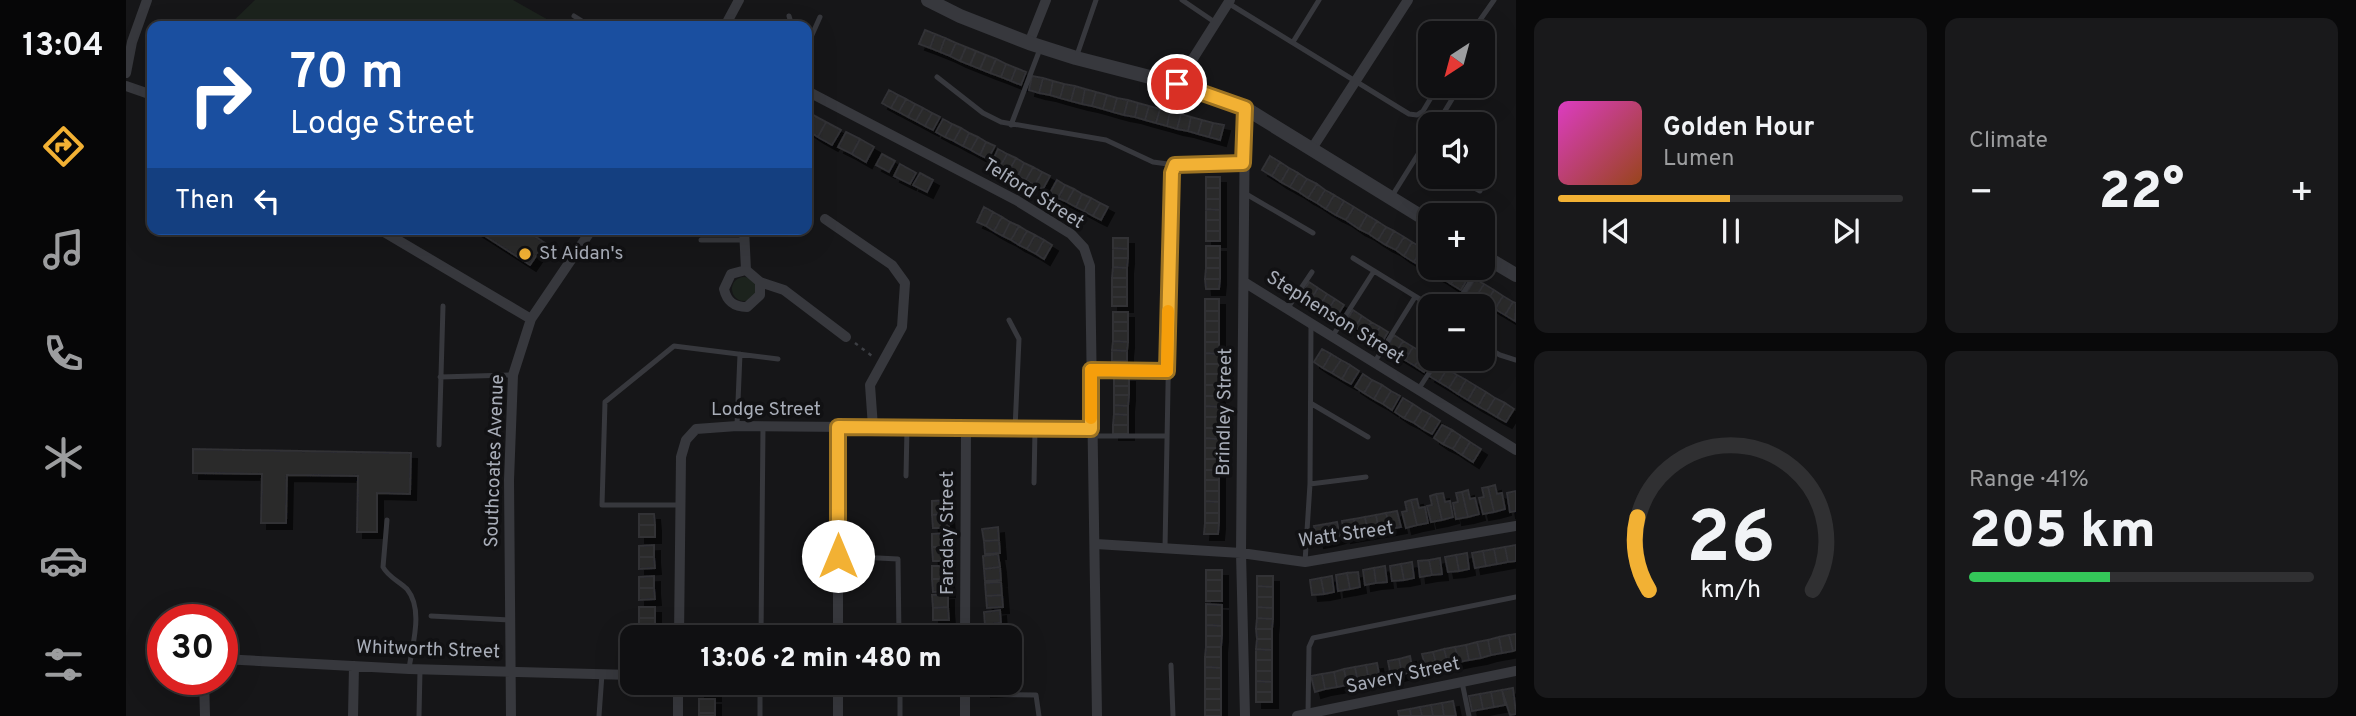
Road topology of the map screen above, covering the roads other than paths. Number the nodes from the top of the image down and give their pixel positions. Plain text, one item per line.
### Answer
1 (147, 0) edge
2 (739, 0) edge
3 (928, 0) edge
4 (1046, 0) edge
5 (1096, 0) edge
6 (1182, 0) edge
7 (1319, 0) edge
8 (1408, 0) edge
9 (1494, 0) edge
10 (1229, 2) edge
11 (574, 16) dead end
12 (789, 16) dead end
13 (820, 17) dead end
14 (582, 21) edge
15 (728, 21) edge
16 (790, 21) edge
17 (1479, 21) edge
18 (1216, 23) junction
19 (812, 35) edge
20 (1293, 42) junction
21 (1035, 45) junction
22 (1076, 58) junction
23 (126, 73) edge
24 (937, 76) dead end
25 (1356, 80) junction
26 (1177, 84) junction
27 (126, 86) edge
28 (147, 93) edge
29 (812, 95) edge
30 (1431, 98) edge
31 (1245, 108) junction
32 (1012, 125) junction
33 (1311, 150) junction
34 (1418, 155) edge
35 (1243, 163) junction
36 (1175, 165) junction
37 (1476, 189) edge
38 (1480, 191) dead end
39 (1244, 193) junction
40 (1391, 198) junction
41 (1418, 215) edge
42 (825, 219) dead end
43 (1313, 233) dead end
44 (389, 235) edge
45 (588, 235) edge
46 (737, 235) edge
47 (744, 235) edge
48 (701, 240) dead end
49 (1353, 258) dead end
50 (1495, 266) edge
51 (746, 270) junction
52 (1374, 271) junction
53 (1312, 272) dead end
54 (1516, 275) edge
55 (760, 282) junction
56 (1244, 282) junction
57 (1415, 297) junction
58 (1418, 299) edge
59 (443, 306) dead end
60 (1287, 309) junction
61 (531, 320) junction
62 (1009, 320) dead end
63 (1311, 324) junction
64 (846, 337) road end
65 (1332, 337) junction
66 (1495, 352) edge
67 (740, 354) junction
68 (778, 359) dead end
69 (1516, 359) edge
70 (1374, 363) junction
71 (1091, 370) junction
72 (1167, 371) junction
73 (1430, 371) edge
74 (513, 375) junction
75 (440, 377) junction
76 (1418, 390) junction
77 (1312, 404) junction
78 (737, 426) junction
79 (763, 427) junction
80 (838, 427) junction
81 (873, 427) junction
82 (907, 428) junction
83 (966, 428) junction
84 (1015, 429) junction
85 (1035, 429) junction
86 (1091, 433) junction
87 (1166, 436) junction
88 (1367, 437) dead end
89 (439, 445) dead end
90 (1516, 450) edge
91 (906, 477) dead end
92 (1366, 477) dead end
93 (1034, 483) dead end
94 (1310, 484) junction
95 (681, 505) junction
96 (387, 520) dead end
97 (1516, 526) edge
98 (1096, 544) junction
99 (1165, 548) junction
100 (1241, 553) junction
101 (838, 556) junction
102 (1305, 562) junction
103 (1516, 597) edge
104 (431, 616) dead end
105 (511, 620) junction
106 (679, 625) edge
107 (761, 625) edge
108 (838, 625) edge
109 (899, 625) edge
110 (965, 625) edge
111 (238, 660) edge
112 (1171, 665) dead end
113 (354, 666) junction
114 (415, 669) junction
115 (512, 671) junction
116 (1516, 671) edge
117 (602, 674) junction
118 (620, 675) edge
119 (1462, 682) junction
120 (1022, 693) edge
121 (204, 695) edge
122 (678, 695) edge
123 (760, 695) edge
124 (838, 695) edge
125 (900, 695) edge
126 (965, 695) edge
127 (1302, 715) edge
128 (205, 716) edge
129 (353, 716) edge
130 (419, 716) edge
131 (511, 716) edge
132 (599, 716) edge
133 (678, 716) edge
134 (760, 716) edge
135 (838, 716) edge
136 (900, 716) edge
137 (965, 716) edge
138 (1039, 716) edge
139 (1097, 716) edge
140 (1173, 716) edge
141 (1245, 716) edge
142 (1469, 716) edge

1 - 23 street
2 - 15 street
3 - 21 street
4 - 21 street
5 - 22 lane
6 - 18 lane
7 - 20 lane
8 - 25 street
9 - 17 lane
10 - 18 street
10 - 20 lane
11 - 14 lane
12 - 16 lane
13 - 19 lane
18 - 26 street
20 - 25 lane
21 - 22 street
21 - 32 lane
22 - 26 street
24 - 32 lane
25 - 30 lane
25 - 33 street
26 - 31 street
27 - 28 street
29 - 71 street, Telford Street
31 - 33 street
31 - 35 street, Brindley Street
32 - 36 lane
33 - 40 street
34 - 40 lane
35 - 36 lane
35 - 39 street, Brindley Street
36 - 72 lane
37 - 38 lane
39 - 43 lane
39 - 56 street, Brindley Street
40 - 41 street
42 - 81 street
44 - 61 street
45 - 61 street, Southcoates Avenue
46 - 48 lane
47 - 51 street
49 - 52 lane
50 - 54 street
51 - 55 street
51 - 55 street
52 - 57 lane
52 - 65 lane
53 - 60 lane
55 - 64 street
56 - 60 street, Stephenson Street
56 - 100 street, Brindley Street
57 - 58 lane
57 - 70 lane
59 - 75 lane
60 - 63 street, Stephenson Street
61 - 74 street, Southcoates Avenue
62 - 84 lane
63 - 65 street, Stephenson Street
63 - 77 lane
65 - 70 street, Stephenson Street
66 - 69 lane
67 - 68 lane
67 - 78 lane
67 - 95 lane
70 - 76 street, Stephenson Street
71 - 72 lane
71 - 86 street, Telford Street
72 - 87 lane
73 - 76 lane
74 - 75 lane
74 - 105 street, Southcoates Avenue
75 - 89 lane
76 - 90 street, Stephenson Street
77 - 88 lane
77 - 94 lane
78 - 79 street, Lodge Street
78 - 95 street, Lodge Street
79 - 80 street, Lodge Street
79 - 107 lane
80 - 81 street, Lodge Street
80 - 101 street
81 - 82 street, Lodge Street
82 - 83 street, Lodge Street
82 - 91 lane
83 - 84 street, Lodge Street
83 - 110 street, Faraday Street
84 - 85 street, Lodge Street
85 - 86 street, Lodge Street
85 - 93 lane
86 - 87 lane
86 - 98 street, Telford Street
87 - 99 lane
92 - 94 lane
94 - 102 lane
95 - 106 street, Lodge Street
96 - 114 lane
97 - 102 street, Watt Street
98 - 99 street, Watt Street
98 - 139 street, Telford Street
99 - 100 street, Watt Street
100 - 102 street, Watt Street
100 - 141 street, Brindley Street
101 - 108 street
101 - 109 lane
103 - 127 lane
104 - 105 lane
105 - 115 street, Southcoates Avenue
111 - 113 street, Whitworth Street
112 - 140 lane
113 - 114 street, Whitworth Street
113 - 129 street
114 - 115 street, Whitworth Street
114 - 130 lane
115 - 117 street, Whitworth Street
115 - 131 street, Southcoates Avenue
116 - 119 street, Savery Street
117 - 118 street, Whitworth Street
117 - 132 lane
119 - 127 street, Savery Street
119 - 142 lane
120 - 138 lane
121 - 128 street
122 - 133 street
123 - 134 lane
124 - 135 street
125 - 136 lane
126 - 137 street

